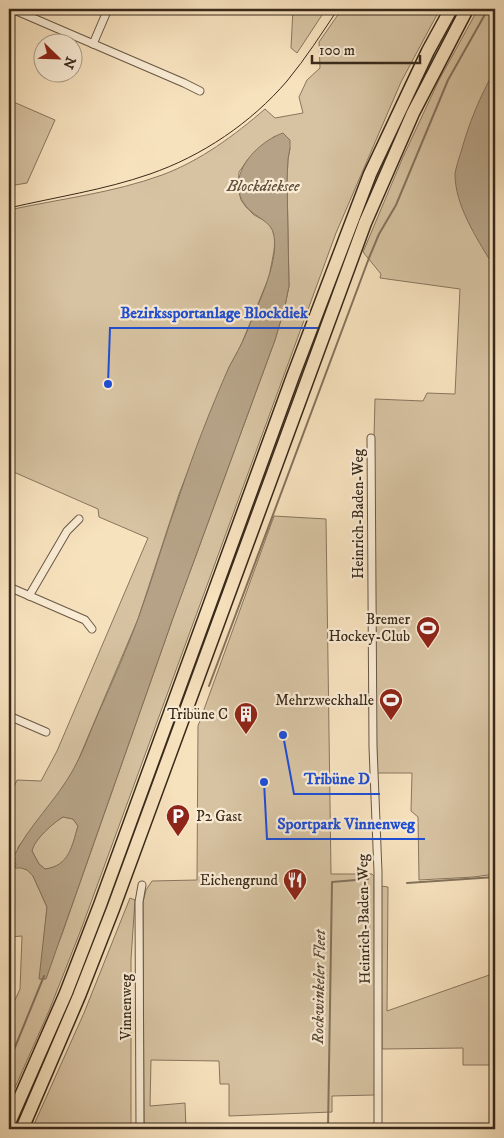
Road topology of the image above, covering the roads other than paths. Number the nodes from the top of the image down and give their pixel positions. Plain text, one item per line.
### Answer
1 (12, 9) edge
2 (108, 9) edge
3 (451, 9) edge
4 (467, 9) edge
5 (94, 44) junction
6 (200, 91) dead end
7 (371, 438) dead end
8 (79, 519) dead end
9 (9, 587) edge
10 (29, 596) junction
11 (92, 629) dead end
12 (9, 716) edge
13 (46, 732) dead end
14 (142, 885) dead end
15 (9, 1123) edge
16 (22, 1129) edge
17 (140, 1129) edge
18 (378, 1129) edge

1 - 5 street
2 - 5 street
3 - 15 highway
4 - 16 highway
5 - 6 street
7 - 18 street, Heinrich-Baden-Weg
8 - 10 street
9 - 10 street
10 - 11 street
12 - 13 street
14 - 17 street, Vinnenweg

